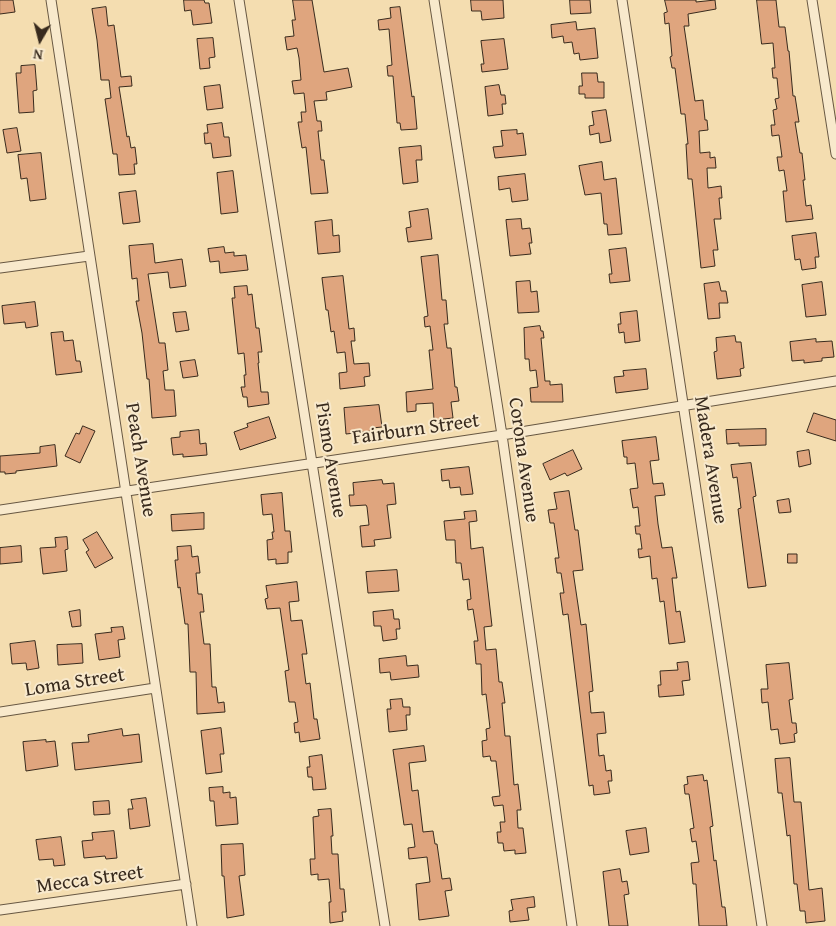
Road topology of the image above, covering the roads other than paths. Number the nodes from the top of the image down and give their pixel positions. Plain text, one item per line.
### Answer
1 (51, 0) edge
2 (239, 0) edge
3 (434, 0) edge
4 (622, 0) edge
5 (812, 0) edge
6 (836, 154) edge
7 (89, 256) junction
8 (0, 268) edge
9 (836, 381) edge
10 (685, 406) junction
11 (502, 435) junction
12 (313, 463) junction
13 (127, 492) junction
14 (0, 510) edge
15 (155, 688) junction
16 (0, 712) edge
17 (186, 884) junction
18 (0, 910) edge
19 (192, 926) edge
20 (385, 926) edge
21 (572, 926) edge
22 (762, 926) edge

1 - 7 street, Peach Avenue
2 - 12 street, Pismo Avenue
3 - 11 street, Corona Avenue
4 - 10 street, Madera Avenue
5 - 6 street
7 - 8 street
7 - 13 street, Peach Avenue
9 - 10 street, Fairburn Street
10 - 11 street, Fairburn Street
10 - 22 street, Madera Avenue
11 - 12 street, Fairburn Street
11 - 21 street, Corona Avenue
12 - 13 street, Fairburn Street
12 - 20 street, Pismo Avenue
13 - 14 street, Fairburn Street
13 - 15 street, Peach Avenue
15 - 16 street, Loma Street
15 - 17 street, Peach Avenue
17 - 18 street, Mecca Street
17 - 19 street, Peach Avenue

